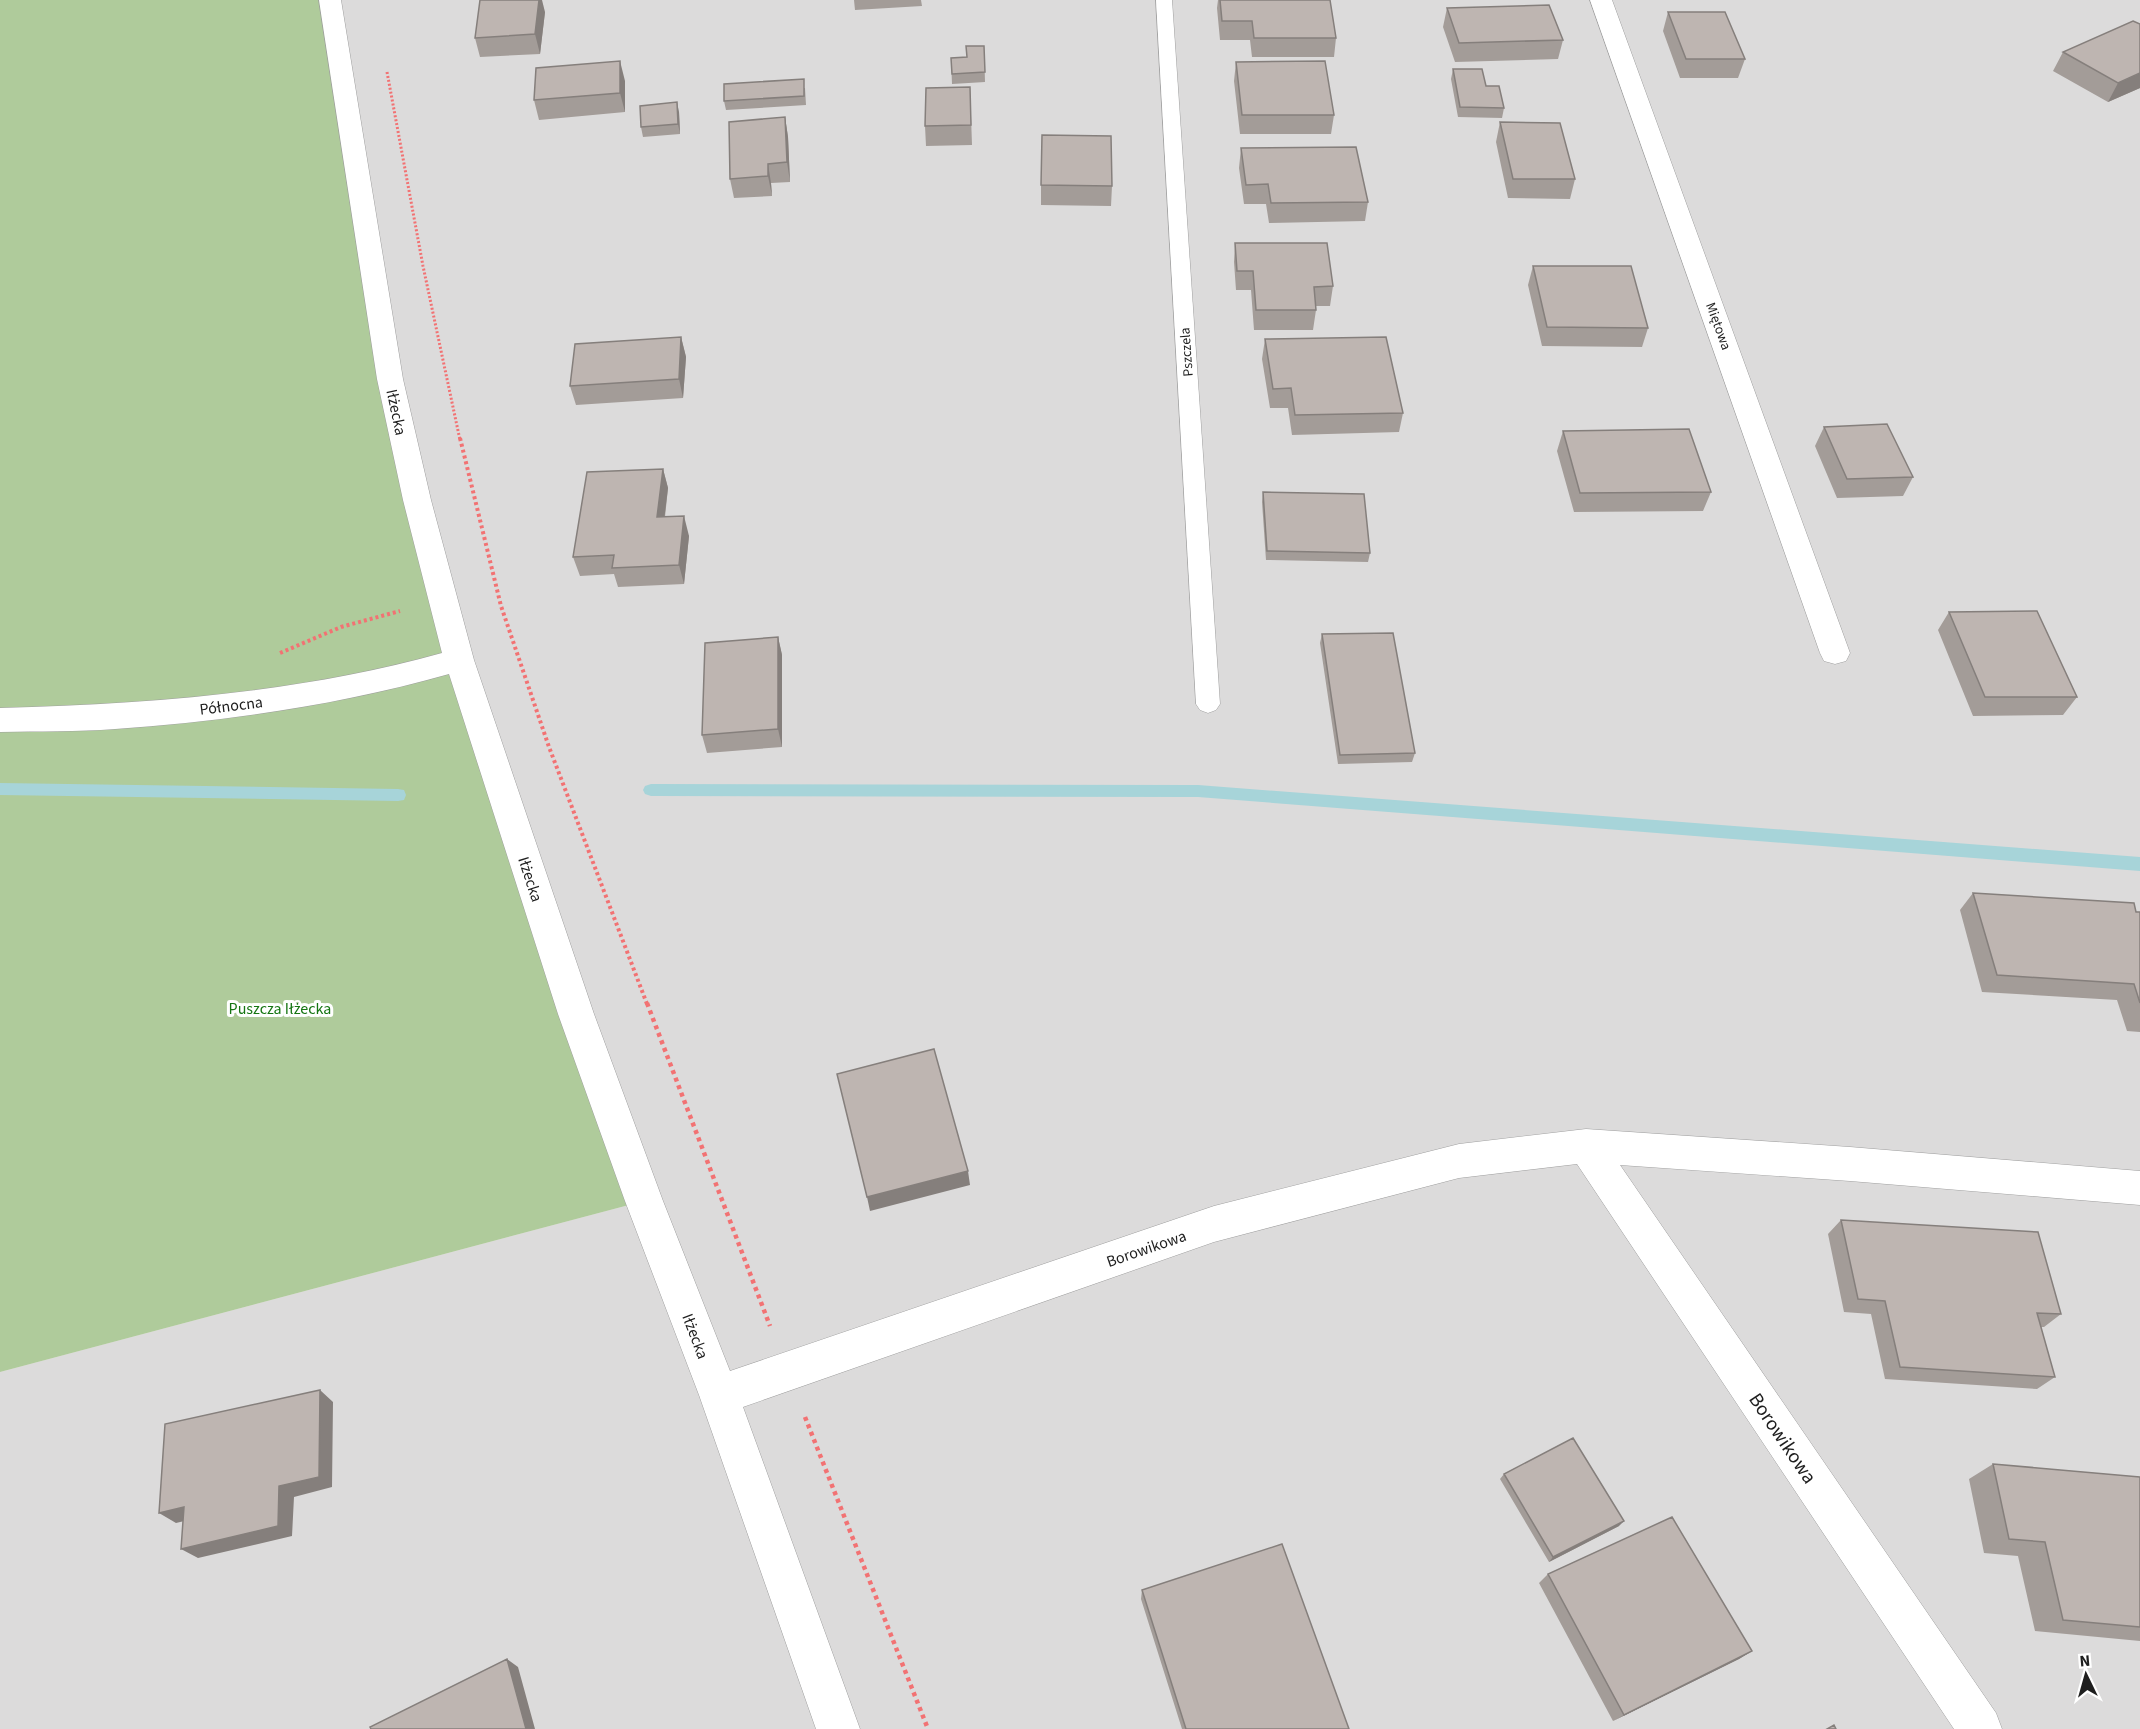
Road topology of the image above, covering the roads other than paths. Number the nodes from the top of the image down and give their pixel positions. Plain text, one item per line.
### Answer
1 (330, 0) edge
2 (1164, 0) edge
3 (1601, 0) edge
4 (1835, 653) dead end
5 (459, 660) junction
6 (1209, 704) dead end
7 (0, 720) edge
8 (1586, 1146) junction
9 (2140, 1188) edge
10 (719, 1395) junction
11 (838, 1729) edge
12 (1980, 1729) edge

1 - 5 street, Iłżecka
2 - 6 lane, Pszczela
3 - 4 street, Miętowa
5 - 7 street, Północna
5 - 10 street, Iłżecka
8 - 9 street, Borowikowa
8 - 10 street, Borowikowa
8 - 12 street, Borowikowa
10 - 11 street, Iłżecka

